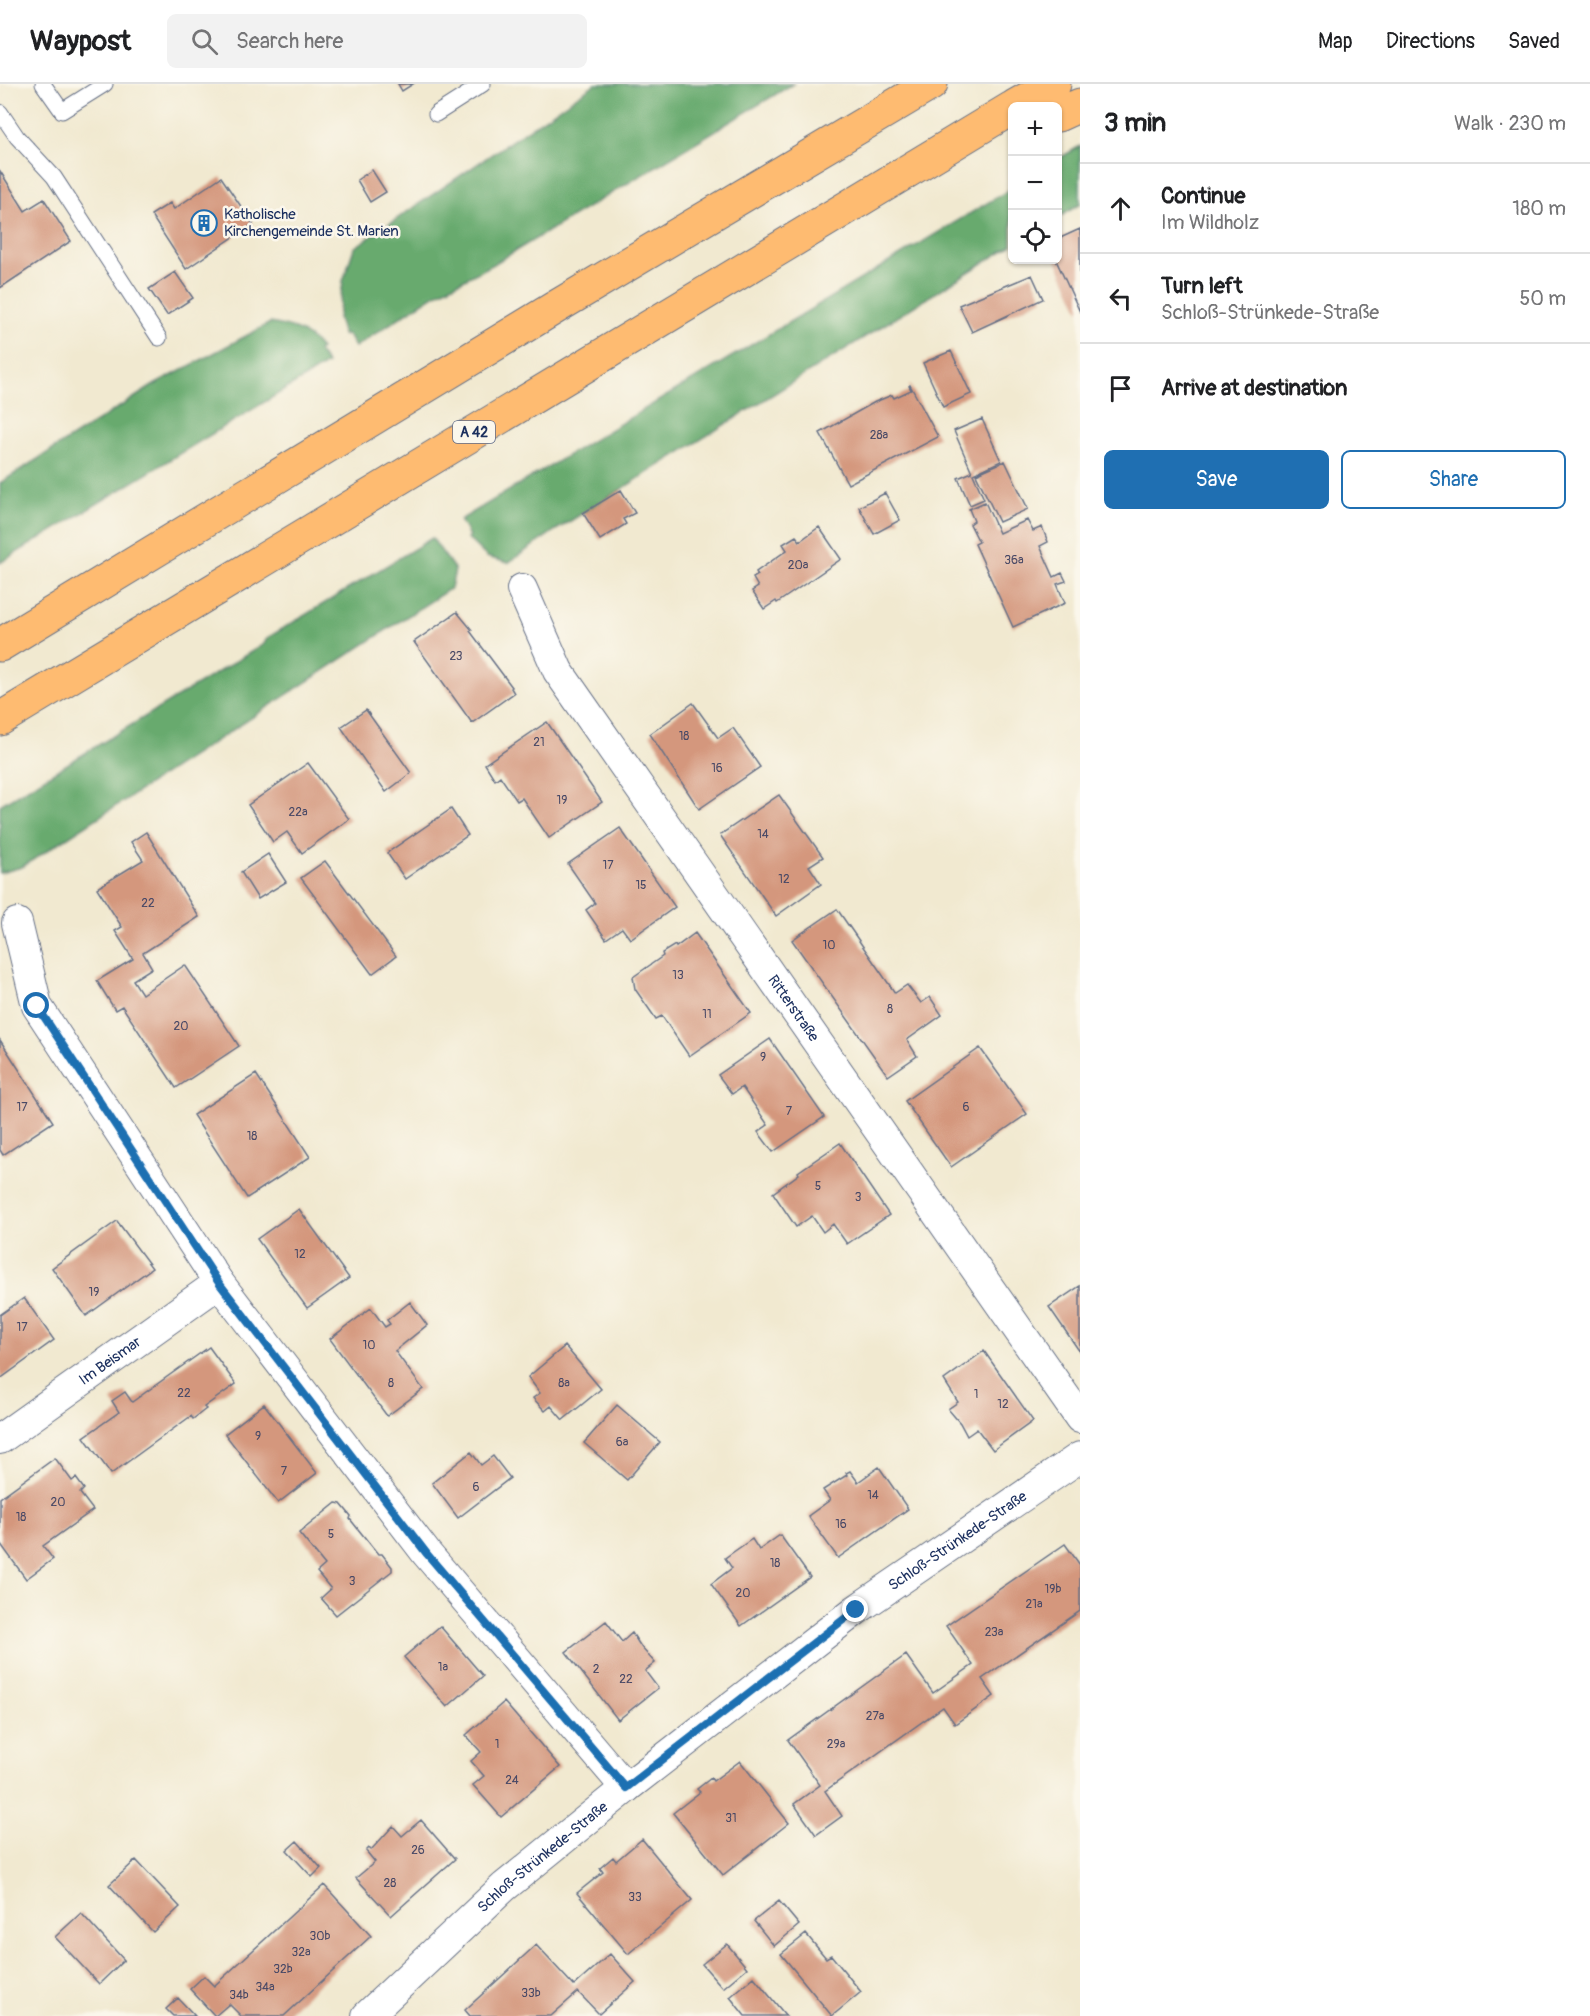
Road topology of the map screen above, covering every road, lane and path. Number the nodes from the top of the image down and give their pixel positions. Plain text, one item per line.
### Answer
1 (44, 84) edge
2 (105, 84) edge
3 (483, 84) edge
4 (931, 84) edge
5 (1054, 84) edge
6 (1023, 102) edge
7 (1080, 105) edge
8 (1008, 111) edge
9 (0, 112) edge
10 (1062, 113) edge
11 (436, 114) dead end
12 (1008, 131) edge
13 (949, 146) junction
14 (159, 338) dead end
15 (522, 589) dead end
16 (0, 645) edge
17 (0, 719) edge
18 (17, 923) dead end
19 (219, 1283) junction
20 (1080, 1418) edge
21 (0, 1439) edge
22 (1080, 1457) edge
23 (626, 1788) junction
24 (367, 2016) edge

1 - 2 lane
3 - 11 lane
4 - 16 highway
5 - 6 highway, A 42
7 - 10 highway
8 - 13 highway, A 42
9 - 14 lane
12 - 13 highway
13 - 17 highway, A 42
15 - 20 street, Ritterstraße
18 - 19 street
19 - 21 street, Im Beismar
19 - 23 street
22 - 23 street, Schloß-Strünkede-Straße
23 - 24 street, Schloß-Strünkede-Straße

